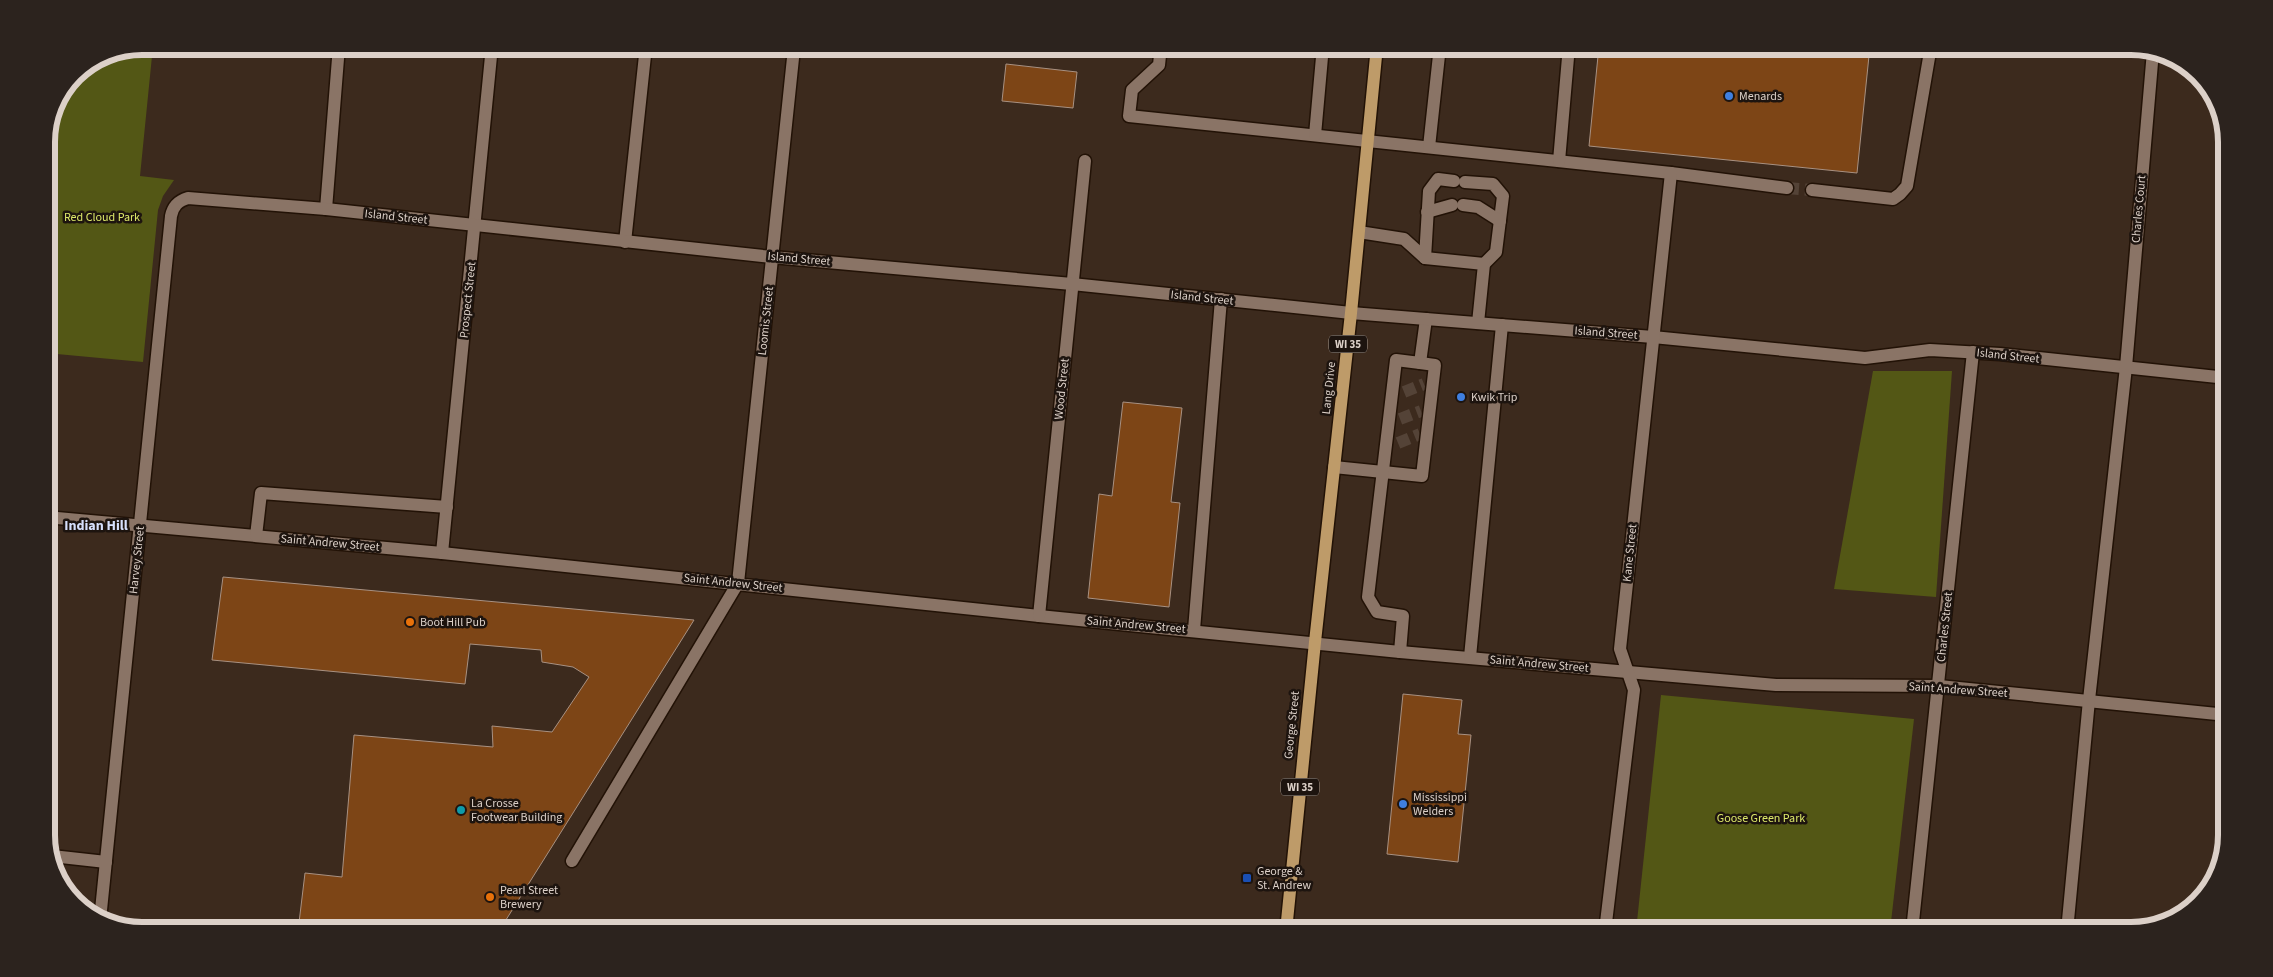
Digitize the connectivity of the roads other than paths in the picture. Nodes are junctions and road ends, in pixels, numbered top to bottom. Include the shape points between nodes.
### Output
1 (339, 55) edge
2 (491, 55) edge
3 (645, 55) edge
4 (1160, 55) edge
5 (1322, 55) edge
6 (1376, 55) edge
7 (1439, 55) edge
8 (1568, 55) edge
9 (1929, 55) edge
10 (793, 58) dead end
11 (2152, 58) edge
12 (1315, 135) junction
13 (1366, 140) junction
14 (1428, 147) junction
15 (1085, 161) dead end
16 (1559, 161) junction
17 (1670, 172) junction
18 (1787, 188) tunnel mouth
19 (1812, 190) tunnel mouth
20 (179, 202) joint
21 (326, 209) junction
22 (1427, 212) junction
23 (1500, 221) junction
24 (476, 226) junction
25 (1359, 232) junction
26 (626, 242) junction
27 (772, 257) junction
28 (1425, 258) junction
29 (1484, 264) junction
30 (1072, 284) junction
31 (1221, 300) junction
32 (1351, 313) junction
33 (1426, 319) junction
34 (1478, 323) junction
35 (1502, 325) junction
36 (1654, 337) junction
37 (1973, 352) junction
38 (1420, 362) junction
39 (2126, 367) junction
40 (2218, 377) edge
41 (1404, 392) tunnel mouth
42 (1391, 397) junction
43 (1398, 443) tunnel mouth
44 (1386, 448) junction
45 (1334, 467) junction
46 (1383, 472) junction
47 (447, 507) junction
48 (55, 518) edge
49 (140, 526) junction
50 (256, 536) junction
51 (442, 553) junction
52 (738, 583) junction
53 (1039, 616) junction
54 (1194, 630) junction
55 (1315, 642) junction
56 (1400, 652) junction
57 (1470, 657) junction
58 (1628, 672) junction
59 (1939, 686) junction
60 (2089, 700) junction
61 (2218, 714) edge
62 (58, 857) edge
63 (572, 861) dead end
64 (106, 862) junction
65 (101, 911) edge
66 (1287, 922) edge
67 (1606, 922) edge
68 (1913, 922) edge
69 (2068, 922) edge

1 - 21 street
2 - 24 street, Prospect Street
3 - 26 street
4 - 12 street via 1158,65 1132,90 1129,116
5 - 12 street
6 - 13 main road, Lang Drive / WI 35
7 - 14 street
8 - 16 street
9 - 19 street via 1907,186 1892,198
10 - 27 street, Loomis Street
11 - 39 street, Charles Court
12 - 13 street
13 - 14 street
13 - 25 main road, Lang Drive / WI 35
14 - 16 street
15 - 30 street, Wood Street
16 - 17 street
17 - 18 street
17 - 36 street, Kane Street
20 - 21 street, Island Street via 196,197
20 - 49 street, Harvey Street via 172,212 170,225
21 - 24 street, Island Street
22 - 23 street via 1458,205 1478,207
22 - 23 street via 1429,191 1438,179 1493,184 1503,196
22 - 28 street
23 - 29 street via 1496,252
24 - 26 street, Island Street
24 - 47 street, Prospect Street
25 - 28 street via 1404,239
25 - 32 main road, Lang Drive / WI 35
26 - 27 street, Island Street
27 - 30 street, Island Street
27 - 52 street, Loomis Street
28 - 29 street
29 - 34 street
30 - 31 street, Island Street
30 - 53 street, Wood Street
31 - 32 street, Island Street
31 - 54 street
32 - 33 street, Island Street
32 - 45 main road, Lang Drive / WI 35
33 - 34 street, Island Street
33 - 38 street
34 - 35 street, Island Street
35 - 36 street, Island Street
35 - 57 street
36 - 37 street, Island Street via 1865,358 1930,350
36 - 58 street, Kane Street via 1620,649
37 - 39 street, Island Street
37 - 59 street, Charles Street
38 - 42 street via 1396,360
38 - 46 street via 1435,365 1428,383 1422,476
39 - 40 street, Island Street
39 - 60 street, Charles Court
41 - 42 street
42 - 44 street via 1394,421
43 - 44 street
44 - 46 street
45 - 46 street
45 - 55 main road, Lang Drive / WI 35
46 - 56 street via 1368,597 1378,612 1403,616
47 - 50 street via 261,493
47 - 51 street, Prospect Street
48 - 49 street, Saint Andrew Street
49 - 50 street, Saint Andrew Street
49 - 64 street, Harvey Street
50 - 51 street, Saint Andrew Street
51 - 52 street, Saint Andrew Street
52 - 53 street, Saint Andrew Street
52 - 63 street
53 - 54 street, Saint Andrew Street
54 - 55 street, Saint Andrew Street
55 - 56 street, Saint Andrew Street
55 - 66 main road, George Street / WI 35
56 - 57 street, Saint Andrew Street
57 - 58 street, Saint Andrew Street
58 - 59 street, Saint Andrew Street via 1776,685
58 - 67 street, Kane Street via 1634,690
59 - 60 street, Saint Andrew Street
59 - 68 street, Charles Street
60 - 61 street, Saint Andrew Street
60 - 69 street, Charles Court
62 - 64 street
64 - 65 street, Harvey Street

